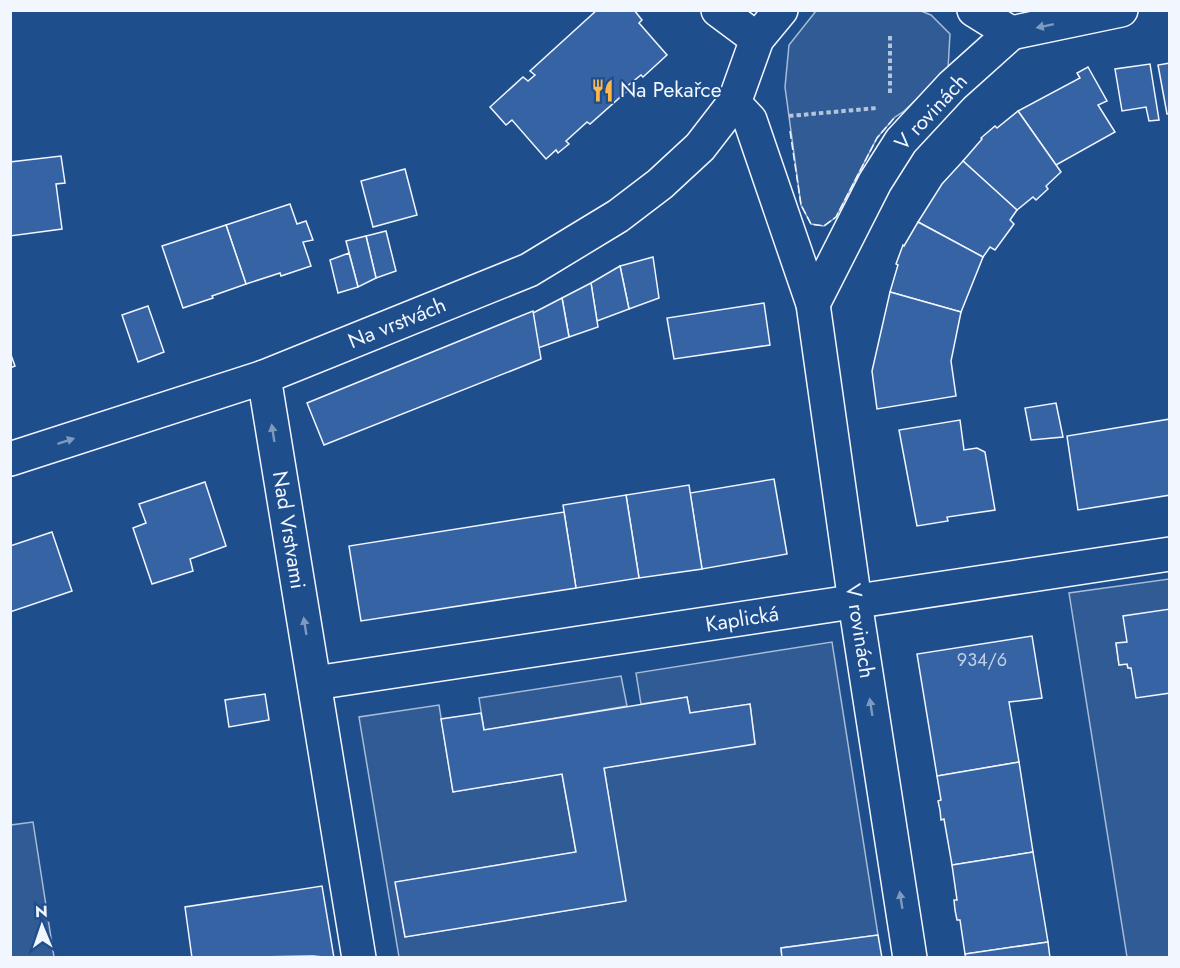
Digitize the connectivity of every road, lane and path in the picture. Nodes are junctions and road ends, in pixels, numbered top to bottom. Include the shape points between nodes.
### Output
1 (718, 10) edge
2 (781, 10) edge
3 (974, 10) edge
4 (1121, 10) edge
5 (1011, 33) junction
6 (890, 36) dead end
7 (757, 39) junction
8 (735, 103) junction
9 (890, 107) junction
10 (920, 121) junction
11 (753, 130) junction
12 (813, 304) junction
13 (264, 376) junction
14 (10, 459) edge
15 (1170, 554) edge
16 (855, 602) junction
17 (315, 683) junction
18 (359, 957) edge
19 (910, 957) edge

1 - 7 street
2 - 7 street
3 - 5 street
4 -> 5 street
5 - 10 street, V rovinách
6 - 9 path
7 - 8 street
8 - 11 street, V rovinách via 750,120
8 - 13 street, Na vrstvách via 700,147 660,184 618,216 529,270
9 - 10 path
9 - 11 path via 788,116
10 - 12 street, V rovinách via 901,141 875,182
11 - 12 street, V rovinách
12 - 16 street, V rovinách
14 -> 13 street, Na vrstvách
17 -> 13 street, Nad Vrstvami
15 - 16 street, Kaplická
16 - 17 street, Kaplická
19 -> 16 street, V rovinách
17 - 18 street, Nad Vrstvami

